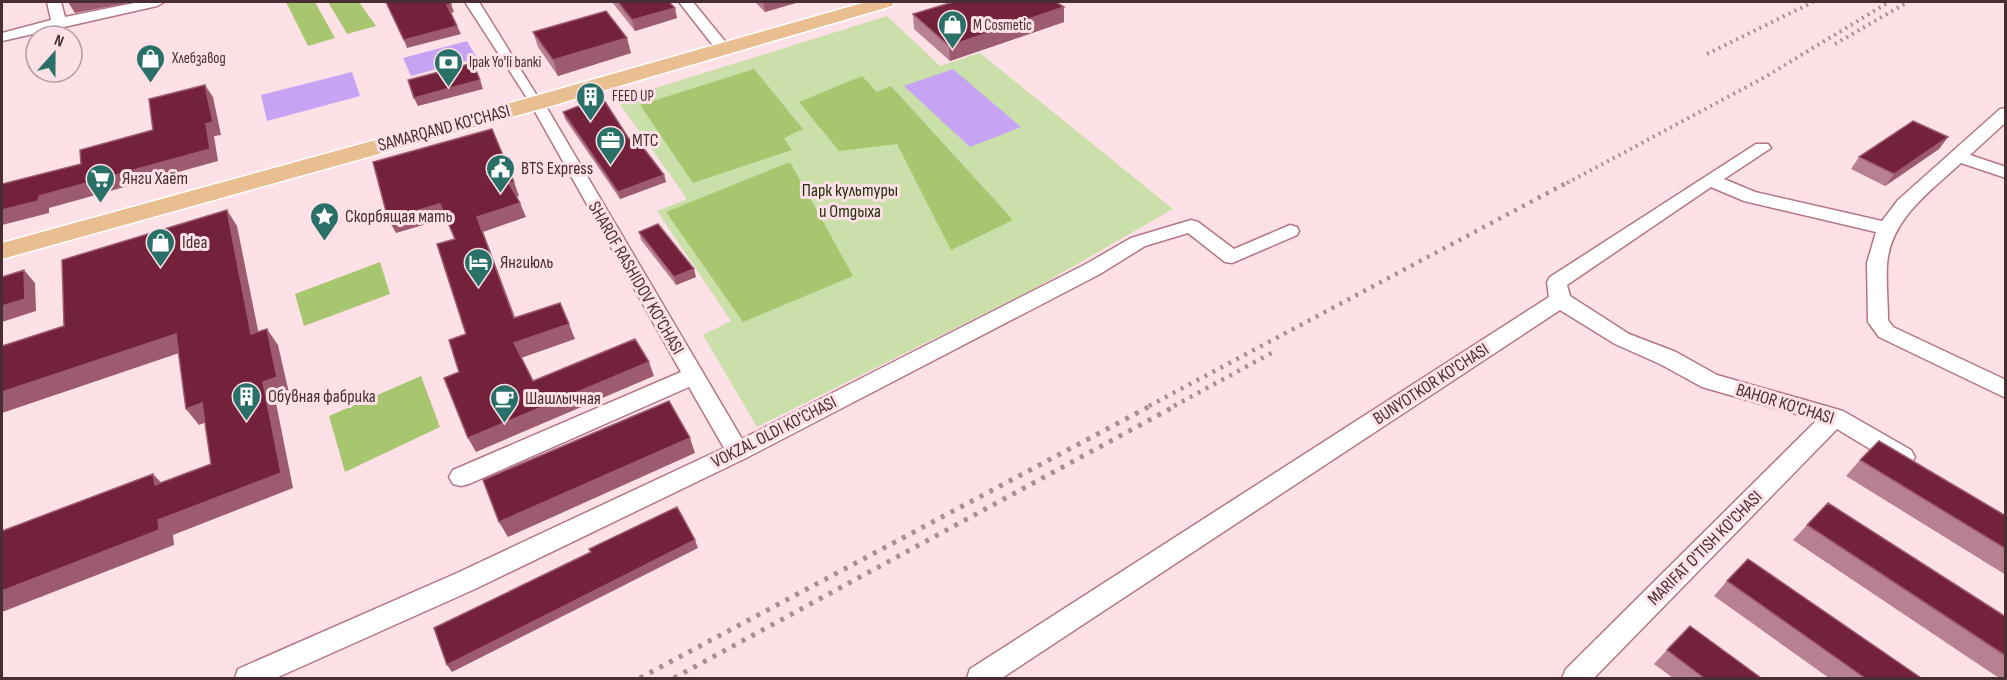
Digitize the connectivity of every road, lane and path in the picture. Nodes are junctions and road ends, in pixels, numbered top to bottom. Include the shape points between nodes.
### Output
1 (54, 2) edge
2 (157, 2) edge
3 (472, 2) edge
4 (686, 2) edge
5 (864, 2) edge
6 (884, 2) edge
7 (59, 23) junction
8 (2, 37) edge
9 (720, 45) junction
10 (534, 100) junction
11 (2006, 113) edge
12 (1762, 148) dead end
13 (1957, 156) junction
14 (2006, 173) edge
15 (1710, 180) junction
16 (1887, 228) junction
17 (1290, 231) dead end
18 (2, 239) edge
19 (2, 251) edge
20 (1560, 300) junction
21 (693, 376) junction
22 (2006, 390) edge
23 (1835, 417) junction
24 (738, 452) junction
25 (1925, 470) edge
26 (461, 477) dead end
27 (248, 678) edge
28 (980, 678) edge
29 (1576, 678) edge

1 - 7 street
2 - 7 street
3 - 10 street, SHAROF RASHIDOV KO’CHASI
4 - 9 street
5 - 9 main road, SAMARQAND KO'CHASI
6 - 10 main road, SAMARQAND KO'CHASI
7 - 8 street
9 - 10 main road, SAMARQAND KO'CHASI
10 - 18 main road, SAMARQAND KO'CHASI
10 - 19 main road, SAMARQAND KO'CHASI
10 - 21 street, SHAROF RASHIDOV KO’CHASI
11 - 13 street
12 - 15 street
13 - 14 street
13 - 16 street via 1905,204
15 - 16 street via 1750,197
15 - 20 street via 1557,282
16 - 22 street via 1876,263 1878,322 1894,336
17 - 24 street, VOKZAL OLDI KO'CHASI via 1232,257 1191,226 1138,242
20 - 23 street, BAHOR KO'CHASI via 1622,339 1710,381
20 - 28 street, BUNYOTKOR KO'CHASI
21 - 24 street, SHAROF RASHIDOV KO’CHASI
21 - 26 street
23 - 25 street, BAHOR KO'CHASI
23 - 29 street, MARIFAT O'TISH KO'CHASI
24 - 27 street, VOKZAL OLDI KO'CHASI via 466,581

